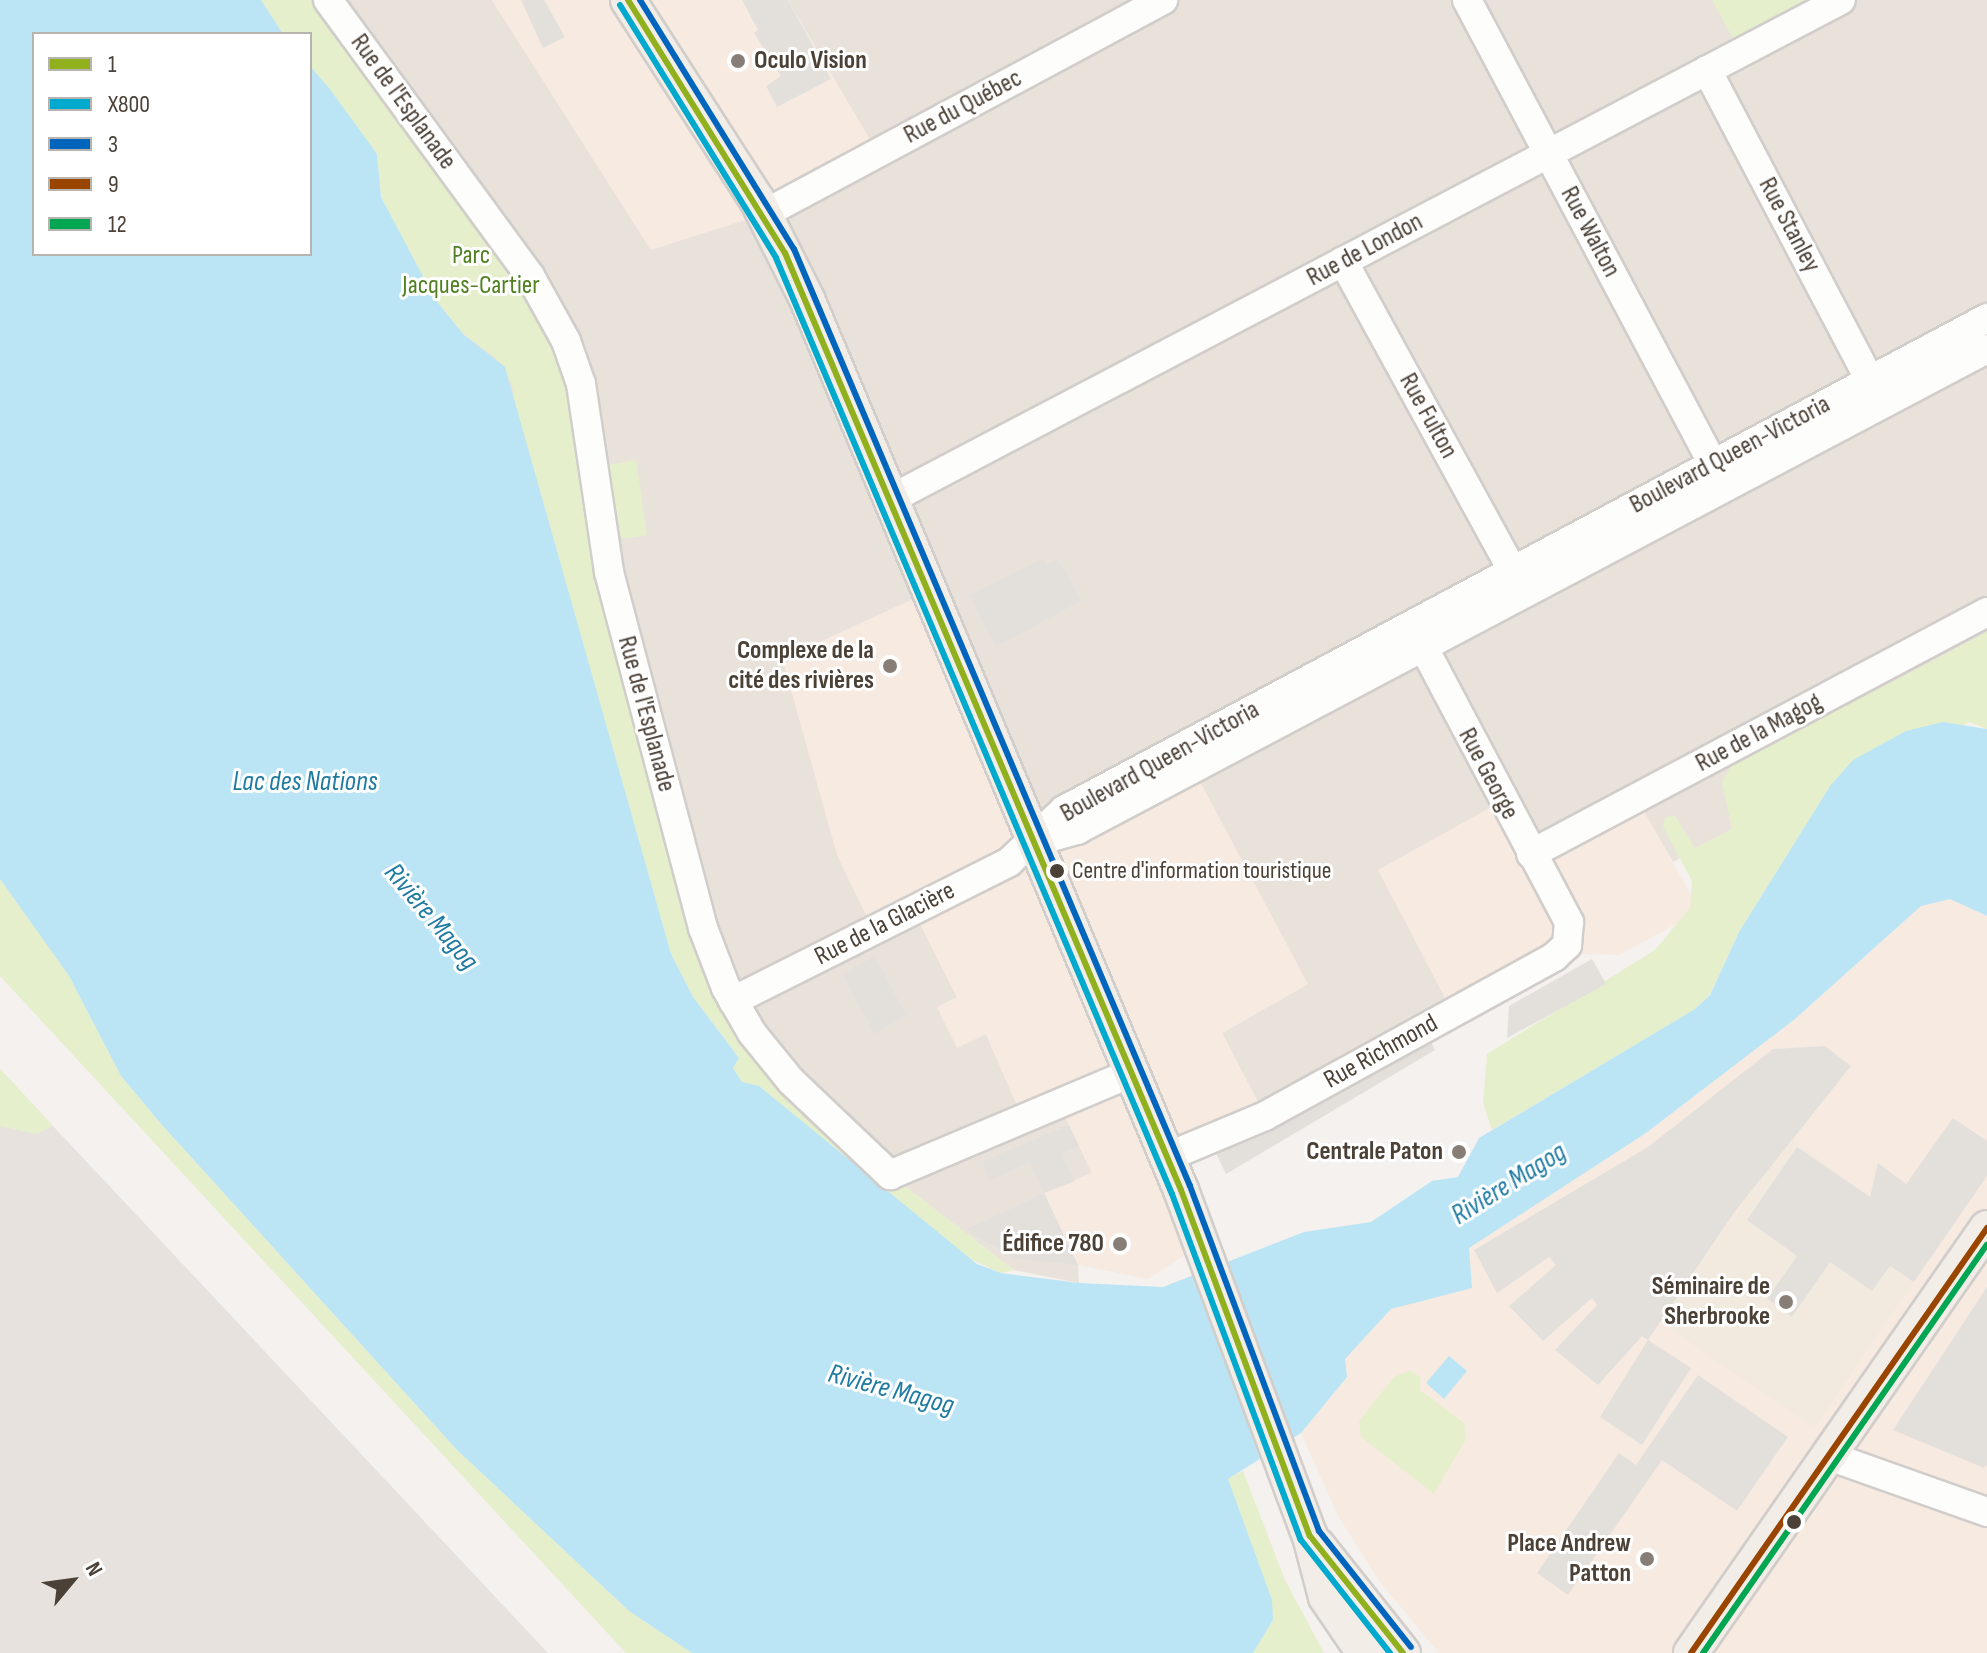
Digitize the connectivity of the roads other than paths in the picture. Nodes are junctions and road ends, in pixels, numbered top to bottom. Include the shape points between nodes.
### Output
1 (328, 0) edge
2 (628, 0) edge
3 (1163, 0) edge
4 (1467, 0) edge
5 (1841, 0) edge
6 (1707, 70) junction
7 (1549, 153) junction
8 (764, 214) junction
9 (1343, 261) junction
10 (1987, 318) edge
11 (1985, 355) edge
12 (1870, 381) junction
13 (1713, 464) junction
14 (889, 500) junction
15 (1513, 571) junction
16 (1987, 612) edge
17 (1412, 625) junction
18 (1425, 650) junction
19 (1033, 842) junction
20 (1531, 854) junction
21 (1569, 922) joint
22 (733, 1001) junction
23 (1132, 1073) junction
24 (1167, 1157) junction
25 (1987, 1228) edge
26 (1829, 1456) junction
27 (1987, 1512) edge
28 (1310, 1536) junction
29 (1364, 1653) edge
30 (1403, 1653) edge
31 (1691, 1653) edge

1 - 22 street, Rue de l'Esplanade via 530,276 566,341 581,384 619,613 703,928
2 - 8 main road
3 - 8 street, Rue du Québec
4 - 7 street, Rue Walton
5 - 6 street, Rue de London
6 - 7 street, Rue de London
6 - 12 street, Rue Stanley
7 - 9 street, Rue de London
7 - 13 street, Rue Walton
8 - 14 main road via 822,334
9 - 14 street, Rue de London
9 - 15 street, Rue Fulton
10 - 12 street, Boulevard Queen-Victoria
11 - 18 street, Boulevard Queen-Victoria
12 - 13 street, Boulevard Queen-Victoria
13 - 15 street, Boulevard Queen-Victoria
14 - 19 main road
15 - 17 street, Boulevard Queen-Victoria
16 - 20 street, Rue de la Magog
17 - 18 street, Rue George
17 - 19 street, Boulevard Queen-Victoria via 1064,810
18 - 19 street, Boulevard Queen-Victoria via 1077,830
18 - 20 street, Rue George
19 - 22 street, Rue de la Glacière via 1009,862
19 - 23 main road
20 - 21 street, Rue George
21 - 24 street, Rue Richmond via 1567,945 1554,957 1265,1116
22 - 23 street, Rue de l'Esplanade via 791,1081 890,1175
23 - 24 main road
24 - 28 main road
25 - 26 main road
26 - 27 street
26 - 31 main road
28 - 29 main road via 1326,1597
28 - 30 main road

